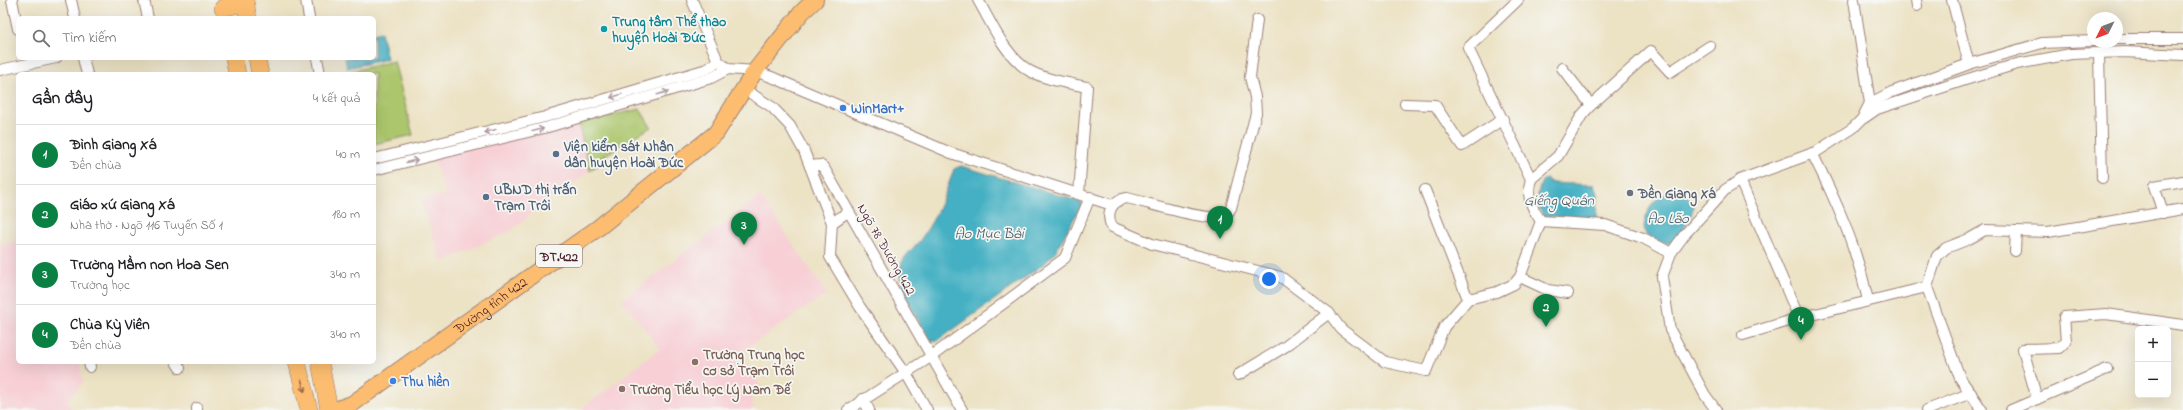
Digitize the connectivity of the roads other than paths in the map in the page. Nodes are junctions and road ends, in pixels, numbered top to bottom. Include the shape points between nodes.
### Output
1 (12, 0) edge
2 (71, 0) edge
3 (144, 0) edge
4 (306, 0) edge
5 (692, 0) edge
6 (815, 0) edge
7 (978, 0) edge
8 (1518, 0) edge
9 (1854, 0) edge
10 (1952, 0) edge
11 (246, 7) edge
12 (223, 9) edge
13 (75, 16) edge
14 (148, 16) edge
15 (309, 16) edge
16 (16, 19) edge
17 (1257, 20) dead end
18 (2123, 39) edge
19 (2183, 39) edge
20 (2087, 41) edge
21 (1710, 46) dead end
22 (2099, 54) junction
23 (2183, 55) edge
24 (48, 60) edge
25 (84, 60) edge
26 (234, 60) edge
27 (257, 60) edge
28 (317, 60) edge
29 (718, 62) junction
30 (1969, 64) junction
31 (26, 66) edge
32 (1562, 68) dead end
33 (728, 69) junction
34 (0, 70) edge
35 (86, 72) edge
36 (237, 72) edge
37 (260, 72) edge
38 (320, 72) edge
39 (755, 72) junction
40 (744, 88) junction
41 (1870, 103) junction
42 (1405, 104) dead end
43 (1592, 105) junction
44 (1503, 119) junction
45 (1862, 119) junction
46 (1812, 153) junction
47 (376, 159) edge
48 (810, 166) junction
49 (376, 170) edge
50 (2102, 178) dead end
51 (1531, 179) junction
52 (1740, 180) junction
53 (2183, 181) edge
54 (1425, 190) dead end
55 (1079, 194) junction
56 (1090, 197) junction
57 (1112, 205) junction
58 (2183, 209) edge
59 (849, 211) junction
60 (2163, 212) junction
61 (1541, 221) junction
62 (832, 223) junction
63 (2016, 231) junction
64 (2015, 250) dead end
65 (1670, 253) junction
66 (1520, 277) junction
67 (1927, 287) junction
68 (1568, 293) dead end
69 (1468, 299) junction
70 (1868, 300) junction
71 (1329, 313) junction
72 (1799, 318) junction
73 (2183, 325) edge
74 (1743, 335) dead end
75 (932, 356) junction
76 (298, 364) edge
77 (320, 364) edge
78 (2108, 369) dead end
79 (906, 373) junction
80 (1238, 376) dead end
81 (1971, 393) junction
82 (863, 399) junction
83 (2037, 399) junction
84 (309, 410) edge
85 (329, 410) edge
86 (335, 410) edge
87 (848, 410) edge
88 (869, 410) edge
89 (927, 410) edge
90 (962, 410) edge
91 (1716, 410) edge
92 (1927, 410) edge
93 (1982, 410) edge
94 (2011, 410) edge

1 - 16 street
2 - 13 street
3 - 14 street
4 - 15 street
5 - 29 street
6 - 39 main road, ĐT.422 via 802,12
7 - 55 street via 1008,51 1017,61 1035,73 1088,87
8 - 44 street via 1468,48
9 - 41 street
10 - 30 street
11 - 12 highway
17 - 57 street via 1250,77 1256,113 1231,208 1227,214 1221,217 1196,215 1127,198 1118,199
18 - 19 street
20 - 30 street via 2042,44
21 - 43 street via 1670,72 1651,52
22 - 23 street via 2126,52
22 - 45 street via 2071,54 2017,64 1890,104
22 - 50 street
24 - 31 street
25 - 35 street
26 - 36 highway
27 - 37 highway
28 - 38 street
29 - 33 street
29 -> 47 street via 707,69 545,117
30 - 41 street via 1892,92
31 - 34 street
32 - 43 street
33 - 39 street
49 -> 33 street via 548,127 712,78
39 - 40 main road, Đường tỉnh 422 / ĐT.422
39 - 55 street via 951,153
40 - 48 street via 772,107 790,126
40 - 86 main road, Đường tỉnh 422 / ĐT.422 via 716,133 598,228 356,401
41 - 45 street
42 - 44 street via 1435,105 1462,146
43 - 51 street via 1582,115 1558,156
44 - 51 street
45 - 46 street via 1853,128
46 - 52 street
46 - 70 street via 1850,232
48 - 59 street, Ngõ 78 Đường 422 via 820,165 824,168
48 - 62 street
51 - 61 street via 1528,190 1531,205
52 - 65 street via 1725,190
52 - 72 street
53 - 60 street via 2154,186
54 - 69 street
55 - 56 street
56 - 57 street
56 - 75 street via 1065,258
57 - 71 street via 1108,220 1112,227 1118,230 1152,244 1281,277
58 - 60 street
59 - 62 street
59 - 75 street, Ngõ 78 Đường 422
60 - 63 street via 2048,232
61 - 65 street via 1605,225 1644,238
61 - 66 street
62 - 79 street via 830,257 860,307
63 - 64 street
63 - 67 street via 1985,230 1946,248 1937,256
65 - 91 street via 1662,277 1670,330 1705,396
66 - 68 street via 1548,290
66 - 69 street via 1514,284 1503,289
67 - 70 street
67 - 81 street via 1960,378
69 - 71 street via 1444,327 1426,371 1385,362 1341,329
70 - 72 street
71 - 80 street via 1286,346
72 - 74 street
73 - 83 street via 2106,314 2064,317 2066,341 2059,348 2023,348
75 - 79 street
75 - 90 street, Ngõ 78 Đường 422
76 -> 84 highway
77 - 85 highway
78 - 83 street
79 - 82 street
79 - 89 street
81 - 92 street
81 - 93 street
82 - 87 street
82 - 88 street
83 - 94 street

